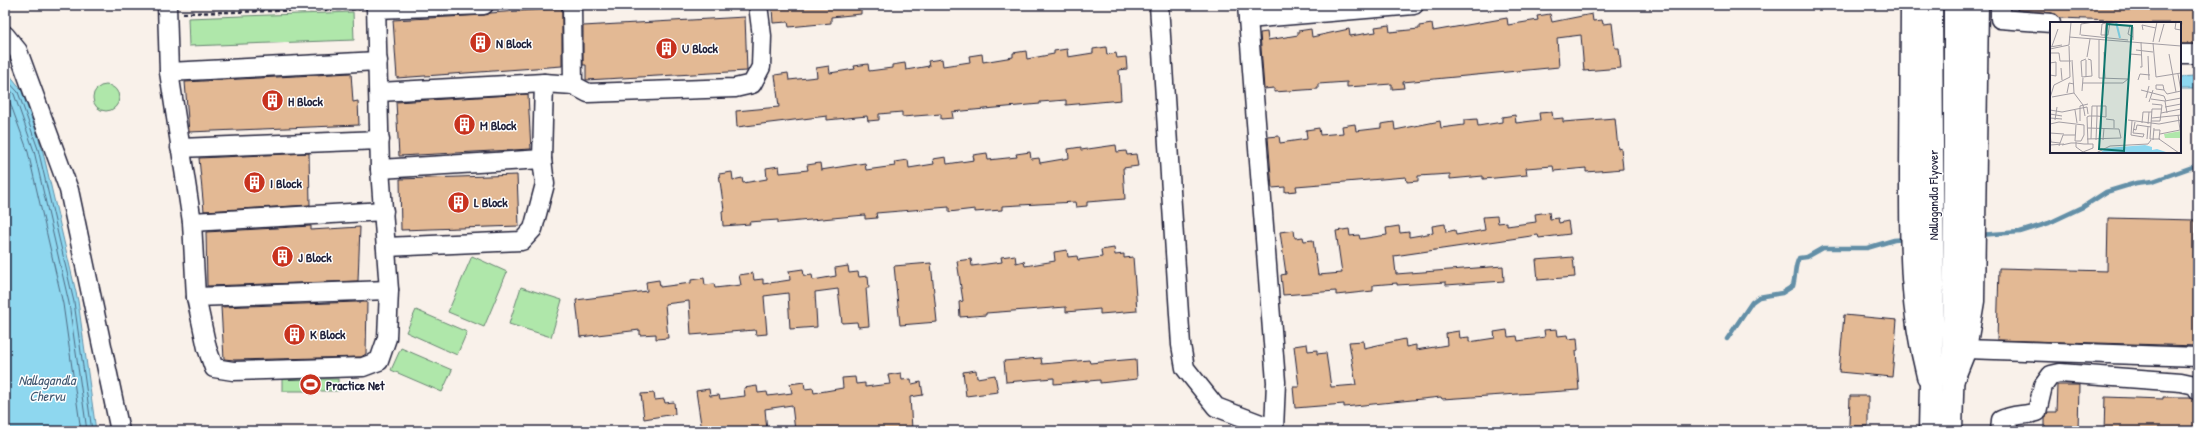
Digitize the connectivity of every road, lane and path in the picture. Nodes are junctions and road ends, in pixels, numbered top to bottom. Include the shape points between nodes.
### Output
1 (484, 5) edge
2 (572, 5) edge
3 (758, 5) edge
4 (1159, 5) edge
5 (1414, 5) edge
6 (1912, 5) edge
7 (1931, 5) edge
8 (1955, 5) edge
9 (376, 7) edge
10 (167, 9) edge
11 (1248, 12) edge
12 (1977, 12) edge
13 (2000, 12) edge
14 (2050, 23) edge
15 (5, 35) edge
16 (2181, 54) edge
17 (2198, 54) edge
18 (378, 62) junction
19 (169, 72) junction
20 (544, 83) junction
21 (573, 85) junction
22 (379, 92) junction
23 (380, 140) junction
24 (180, 148) junction
25 (542, 159) junction
26 (380, 169) junction
27 (384, 211) junction
28 (192, 222) junction
29 (386, 247) junction
30 (389, 290) junction
31 (196, 297) junction
32 (1965, 349) junction
33 (2198, 357) edge
34 (1941, 384) junction
35 (2198, 390) edge
36 (120, 431) edge
37 (1930, 431) edge
38 (1951, 431) edge
39 (2000, 431) edge

1 - 9 street
2 - 21 street
3 - 21 street via 762,36 761,67 752,84 735,88 588,93
4 - 11 street via 1181,346 1185,368 1216,407 1274,429 1276,382
5 - 11 street
6 - 34 main road via 1911,258 1914,301 1919,336
7 - 34 main road, Nallagandla Flyover via 1933,286
8 - 34 main road, Nallagandla Flyover via 1955,286
9 - 10 path
9 - 18 street
10 - 19 street
12 - 13 street
12 - 32 main road via 1975,258 1973,301
13 - 14 street
15 - 36 street via 18,51 69,190
16 - 17 street
18 - 19 street
18 - 22 street
19 - 24 street
20 - 21 street
20 - 22 street
20 - 25 street
22 - 23 street
23 - 24 street
23 - 26 street
24 - 28 street
25 - 26 street
25 - 29 street via 545,184 533,230 522,241
26 - 27 street
27 - 28 street
27 - 29 street
28 - 31 street
29 - 30 street
30 - 31 street
30 - 31 street via 387,338 379,361 364,367 233,372 214,368
32 - 33 street
32 - 34 main road
34 - 37 main road
34 - 38 main road
35 - 39 street via 2195,385 2181,382 2060,372 2051,375 2043,386 2037,412 2024,416 2011,415 2001,420

